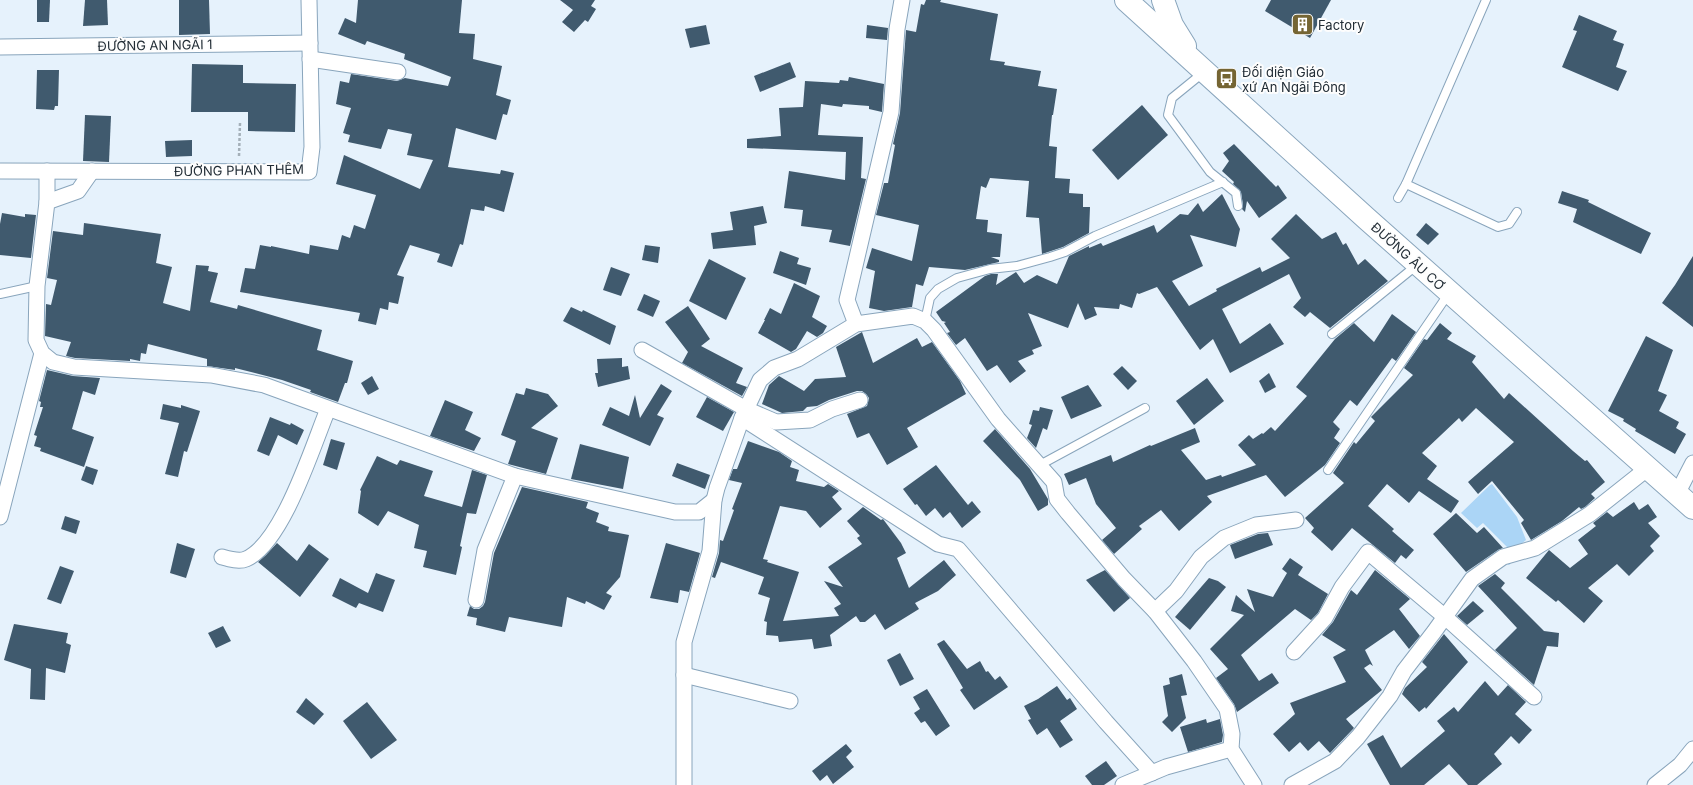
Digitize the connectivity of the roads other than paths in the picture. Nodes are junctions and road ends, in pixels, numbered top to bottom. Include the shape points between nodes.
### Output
1 (309, 0) edge
2 (902, 0) edge
3 (1126, 0) edge
4 (1163, 0) edge
5 (1486, 0) edge
6 (310, 43) junction
7 (0, 48) edge
8 (310, 59) junction
9 (1201, 69) junction
10 (398, 72) dead end
11 (0, 171) edge
12 (47, 171) junction
13 (92, 172) junction
14 (1223, 182) junction
15 (1406, 184) junction
16 (1398, 198) dead end
17 (47, 202) junction
18 (1238, 206) dead end
19 (1517, 212) dead end
20 (1418, 264) junction
21 (37, 286) junction
22 (1450, 293) junction
23 (0, 294) edge
24 (925, 321) junction
25 (856, 324) junction
26 (1332, 334) dead end
27 (642, 350) dead end
28 (42, 353) junction
29 (860, 400) dead end
30 (1145, 408) dead end
31 (328, 409) junction
32 (744, 413) junction
33 (1693, 463) edge
34 (1038, 466) junction
35 (1648, 468) junction
36 (1328, 470) dead end
37 (515, 476) junction
38 (714, 500) junction
39 (1685, 501) edge
40 (0, 517) edge
41 (1296, 520) dead end
42 (222, 557) dead end
43 (476, 600) dead end
44 (1155, 611) junction
45 (1444, 616) junction
46 (1294, 652) dead end
47 (684, 675) junction
48 (1534, 697) dead end
49 (790, 702) dead end
50 (1231, 748) junction
51 (1693, 749) edge
52 (1152, 773) junction
53 (684, 785) edge
54 (1123, 785) edge
55 (1254, 785) edge
56 (1292, 785) edge
57 (1655, 785) edge

1 - 6 street, ĐƯỜNG PHAN THÊM
2 - 25 street via 897,29 891,112 847,300
3 - 9 main road, ĐƯỜNG ÂU CƠ
4 - 9 main road via 1172,25
5 - 15 lane
6 - 7 street, ĐƯỜNG AN NGÃI 1
6 - 8 street, ĐƯỜNG PHAN THÊM
8 - 10 street
8 - 13 street, ĐƯỜNG PHAN THÊM via 312,148 309,172
9 - 14 lane via 1172,98 1168,115 1210,172
9 - 20 main road, ĐƯỜNG ÂU CƠ
11 - 12 street, ĐƯỜNG PHAN THÊM
12 - 13 street, ĐƯỜNG PHAN THÊM
12 - 17 street
13 - 17 street via 78,191
14 - 18 lane via 1236,193
14 - 24 lane via 1095,236 1066,252 1017,266 990,269 957,278 930,298
15 - 16 lane
15 - 19 lane via 1498,226 1509,224
17 - 21 street
20 - 22 main road, ĐƯỜNG ÂU CƠ
20 - 26 lane
21 - 23 lane
21 - 28 street via 36,340
22 - 35 main road, ĐƯỜNG ÂU CƠ
22 - 36 lane
24 - 25 street via 913,316
24 - 34 street via 955,357 998,419
25 - 32 street via 798,359 774,368 760,380
27 - 32 street
28 - 31 street via 53,362 74,367 211,375 264,385
28 - 40 street
29 - 32 street via 832,409 810,420 776,422
30 - 34 lane
31 - 37 street
31 - 42 street via 290,503 268,538 255,554 244,560
32 - 38 street
32 - 52 street via 938,544 958,550
33 - 39 street
34 - 44 street via 1054,482 1057,499 1068,513
35 - 39 main road, ĐƯỜNG ÂU CƠ
35 - 45 street via 1572,526 1536,548 1503,557 1472,579
37 - 38 street via 675,512 699,512
37 - 43 street via 485,550
38 - 47 street via 710,551 684,642
41 - 44 street via 1256,525 1224,538 1200,557 1176,592
44 - 50 street via 1227,709 1232,734
45 - 46 street via 1368,552 1342,586 1325,618
45 - 48 street
45 - 56 street via 1404,671 1390,696 1335,762
47 - 49 street
47 - 53 street
50 - 52 street
50 - 55 street
51 - 57 street
52 - 54 street

